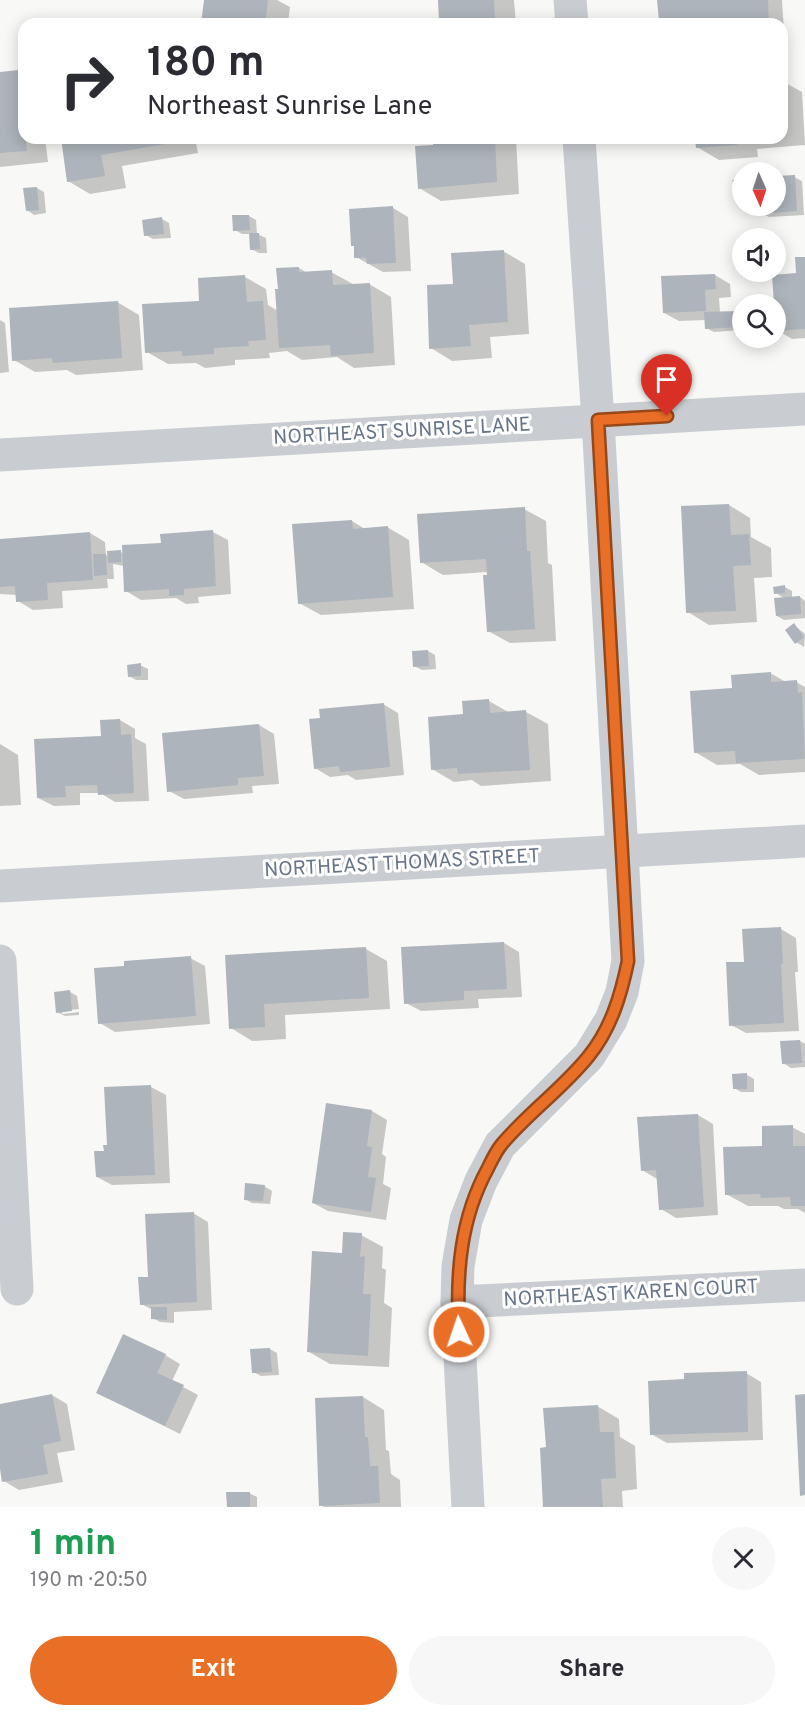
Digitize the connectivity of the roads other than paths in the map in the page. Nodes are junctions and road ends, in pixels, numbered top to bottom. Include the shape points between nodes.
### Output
1 (570, 0) edge
2 (572, 18) edge
3 (579, 144) edge
4 (805, 409) edge
5 (598, 420) junction
6 (0, 455) edge
7 (805, 841) edge
8 (622, 852) junction
9 (0, 886) edge
10 (0, 961) edge
11 (805, 1285) edge
12 (17, 1289) dead end
13 (457, 1302) junction
14 (468, 1507) edge

1 - 2 street
3 - 5 street
4 - 5 street, NORTHEAST SUNRISE LANE
5 - 6 street, NORTHEAST SUNRISE LANE
5 - 8 street
7 - 8 street, NORTHEAST THOMAS STREET
8 - 9 street, NORTHEAST THOMAS STREET
8 - 13 street via 628,961 622,992 589,1056 500,1146 481,1181 466,1220
10 - 12 street
11 - 13 street, NORTHEAST KAREN COURT
13 - 14 street

